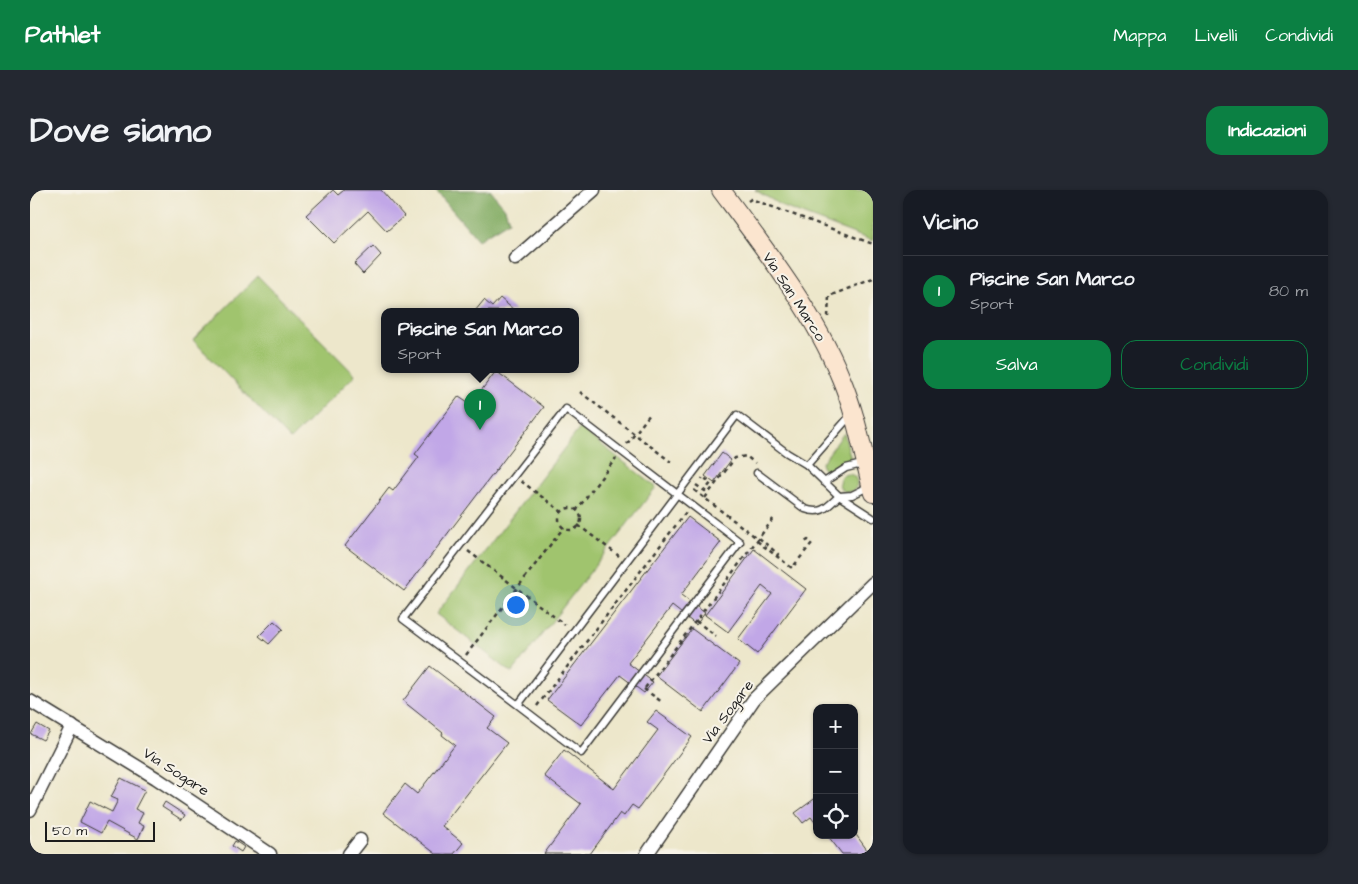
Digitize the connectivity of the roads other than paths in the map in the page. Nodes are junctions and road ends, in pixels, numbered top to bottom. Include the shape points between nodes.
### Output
1 (594, 190) edge
2 (721, 190) edge
3 (515, 258) dead end
4 (853, 411) junction
5 (807, 465) junction
6 (759, 470) road end
7 (869, 475) junction
8 (824, 482) junction
9 (873, 493) edge
10 (677, 494) junction
11 (839, 496) junction
12 (873, 518) edge
13 (873, 583) edge
14 (30, 701) edge
15 (518, 705) junction
16 (72, 726) junction
17 (30, 810) edge
18 (360, 840) dead end
19 (262, 852) edge
20 (349, 854) edge
21 (647, 854) edge

1 - 3 street
2 - 4 main road, Via San Marco via 812,320 840,374
4 - 5 lane
4 - 7 main road, Via San Marco
5 - 8 lane
5 - 10 lane via 737,415
6 - 11 lane via 805,509 813,512 827,508
7 - 8 lane via 858,465 846,468
7 - 9 main road, Via San Marco
7 - 11 lane via 864,489 852,495
8 - 11 lane
10 - 15 lane
10 - 15 lane via 740,542 582,753
10 - 15 lane via 566,409 403,620
11 - 12 lane
13 - 21 street, Via Sogare via 754,699
14 - 16 street, Via Sogare
16 - 17 street
16 - 19 street, Via Sogare via 156,778
18 - 20 street

